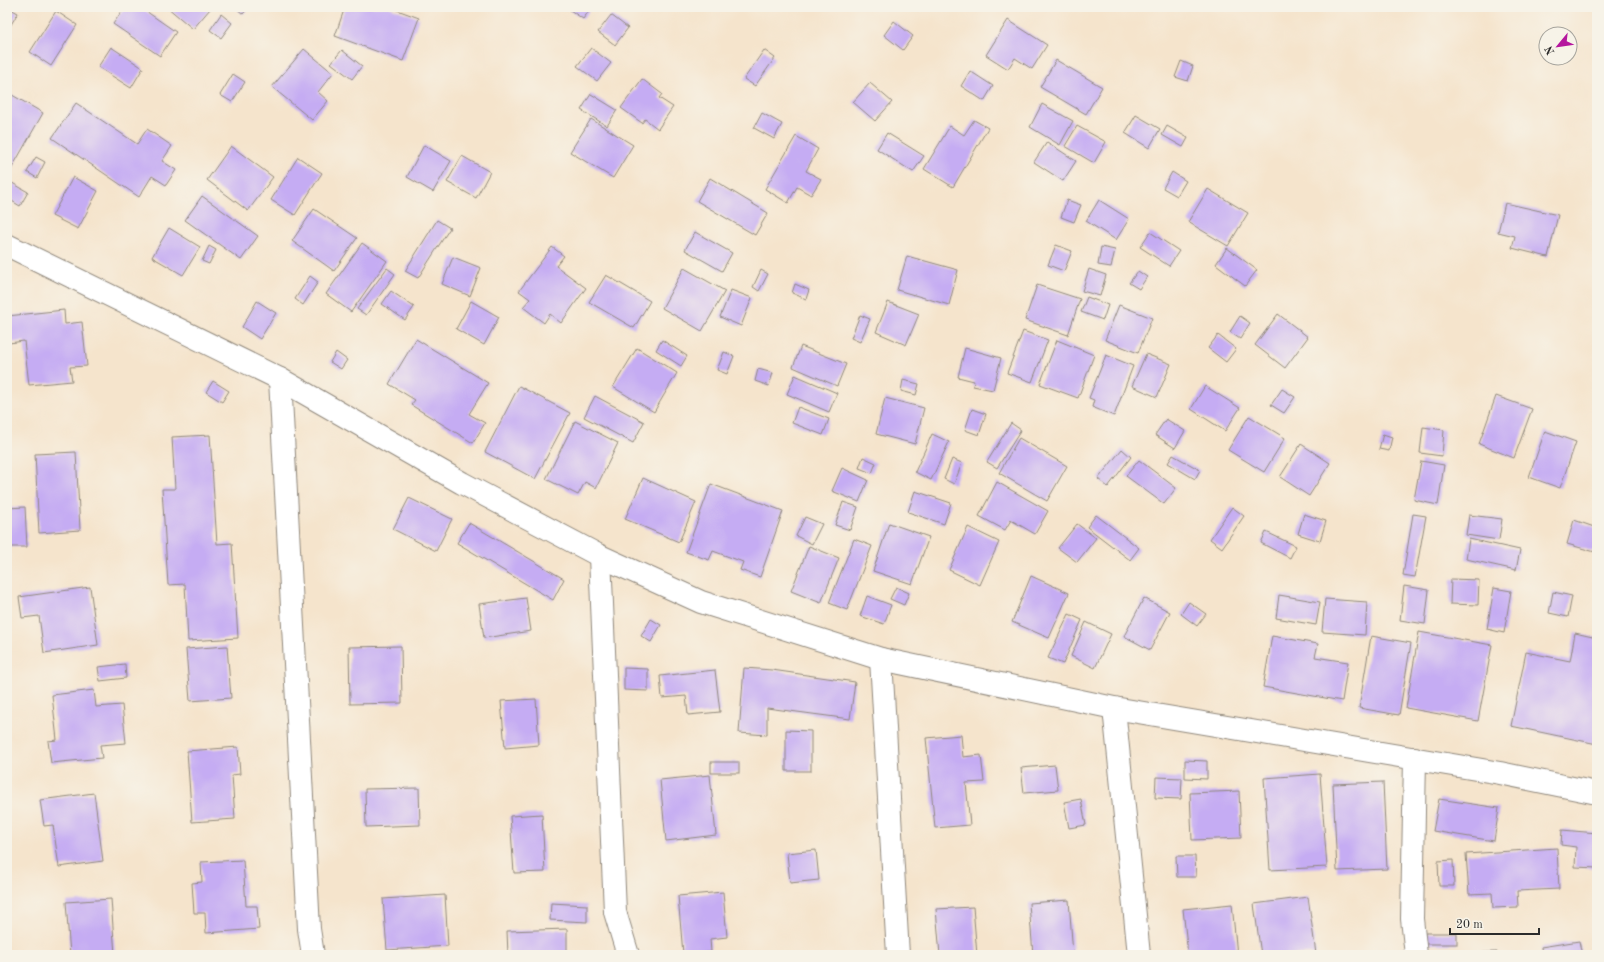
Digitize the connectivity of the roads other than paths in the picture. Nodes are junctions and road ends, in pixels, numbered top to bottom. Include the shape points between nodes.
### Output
1 (7, 245) edge
2 (280, 379) junction
3 (600, 556) junction
4 (881, 659) junction
5 (1114, 708) junction
6 (1415, 758) junction
7 (1597, 793) edge
8 (313, 955) edge
9 (628, 955) edge
10 (898, 955) edge
11 (1139, 955) edge
12 (1416, 955) edge

1 - 2 street
2 - 3 street via 462,483
2 - 8 street via 308,921
3 - 4 street via 701,602
3 - 9 street via 615,912
4 - 5 street
4 - 10 street
5 - 6 street
5 - 11 street
6 - 7 street
6 - 12 street via 1412,919

